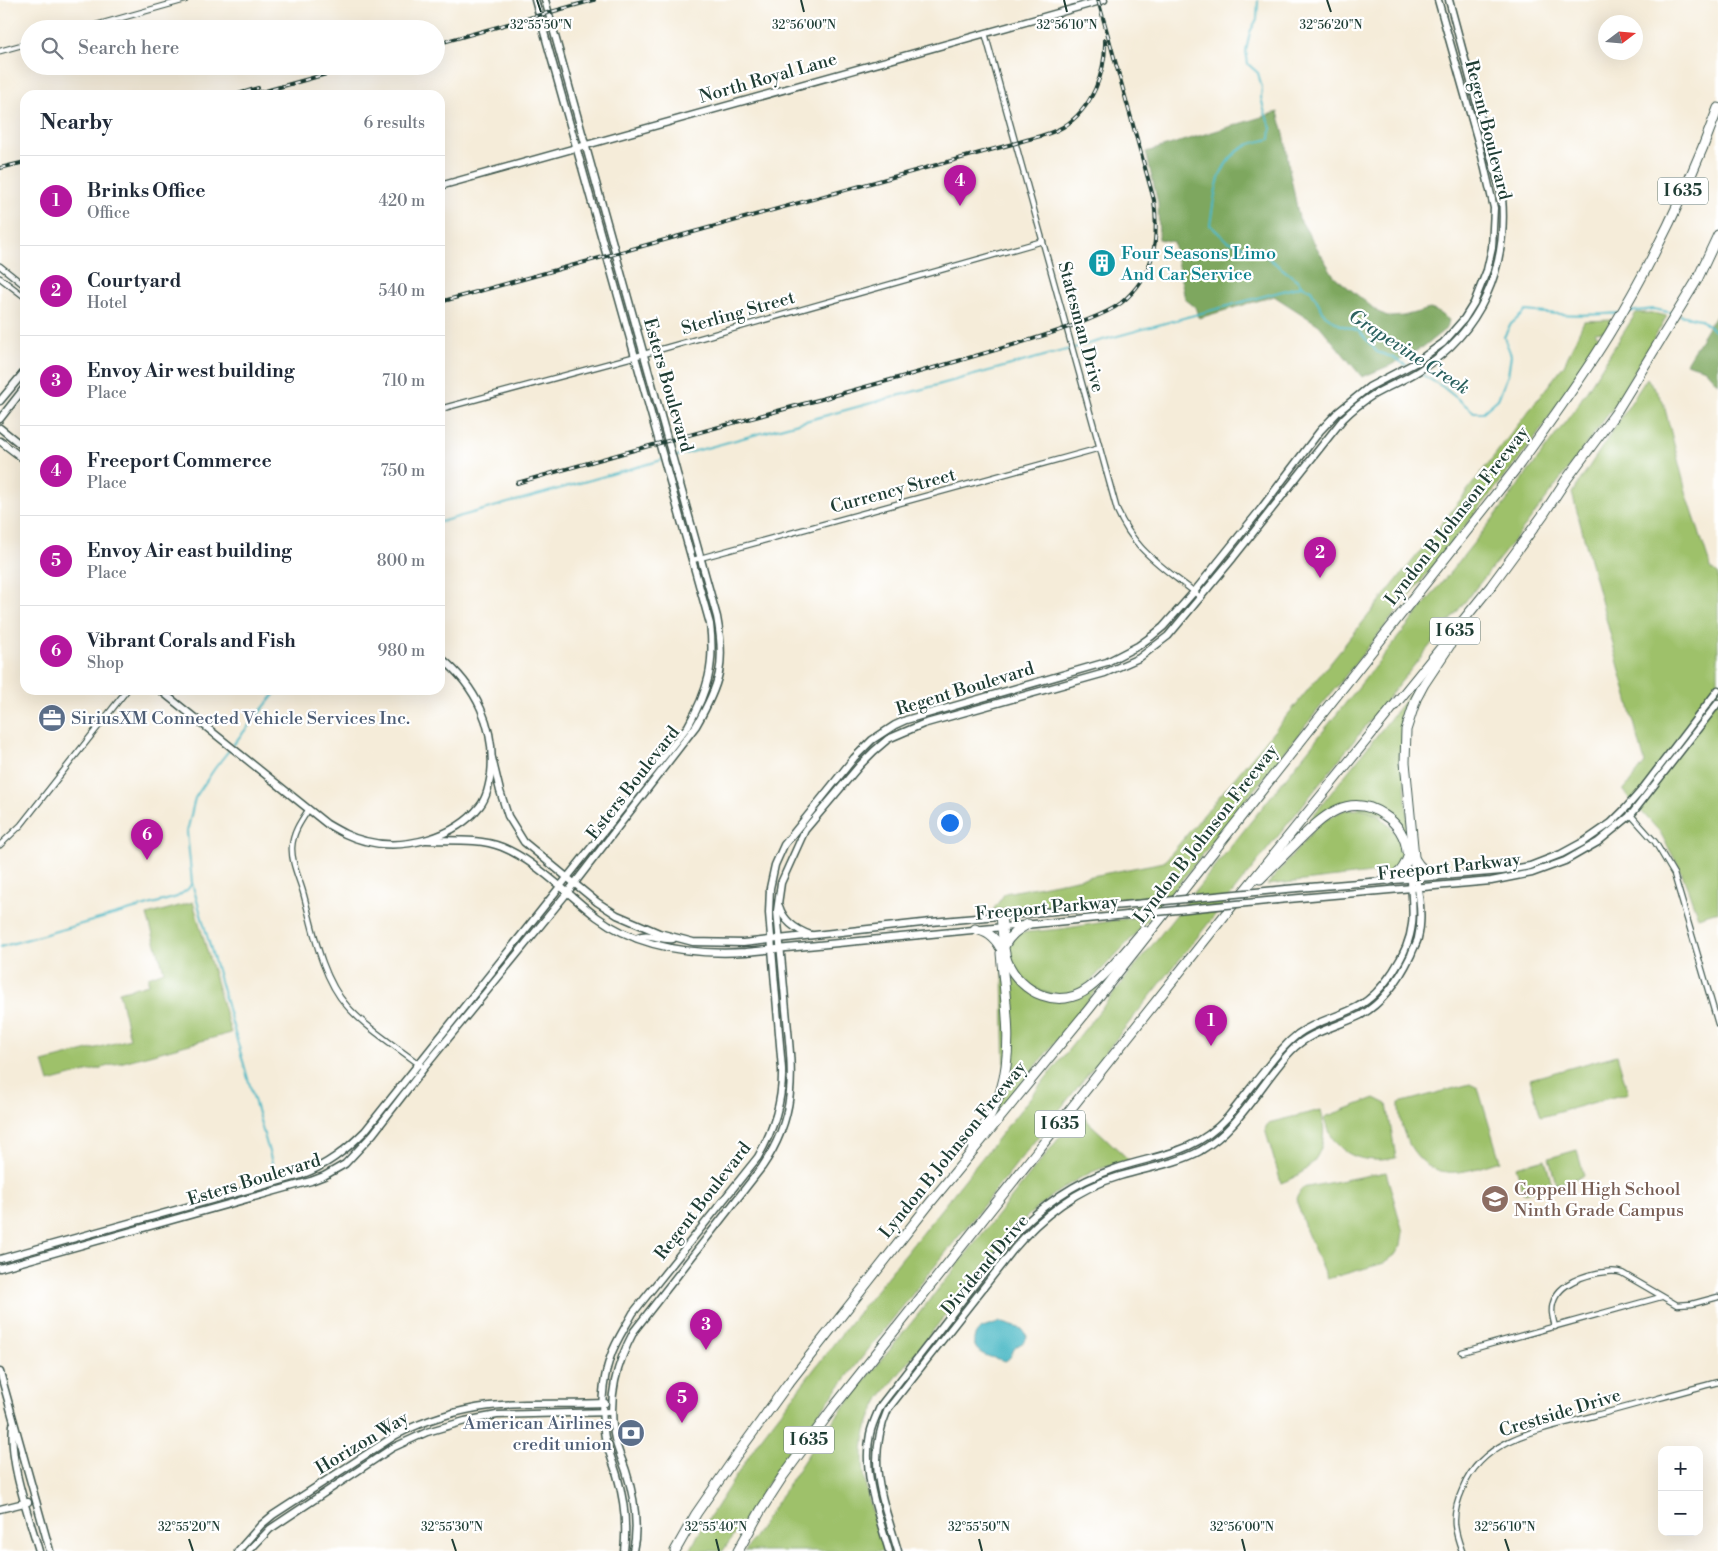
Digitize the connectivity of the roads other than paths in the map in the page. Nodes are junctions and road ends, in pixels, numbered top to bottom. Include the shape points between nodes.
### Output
1 (185, 0) edge
2 (536, 0) edge
3 (545, 0) edge
4 (1104, 0) edge
5 (1438, 0) edge
6 (1449, 0) edge
7 (114, 20) edge
8 (985, 33) junction
9 (20, 46) edge
10 (0, 51) edge
11 (560, 55) junction
12 (552, 57) junction
13 (1718, 108) edge
14 (585, 144) junction
15 (576, 147) junction
16 (445, 185) edge
17 (1718, 235) edge
18 (1043, 240) junction
19 (0, 266) edge
20 (0, 278) edge
21 (20, 282) edge
22 (20, 293) edge
23 (1461, 323) junction
24 (1467, 328) junction
25 (644, 354) junction
26 (636, 356) junction
27 (20, 377) edge
28 (9, 390) junction
29 (20, 393) edge
30 (0, 396) edge
31 (0, 401) edge
32 (445, 407) edge
33 (0, 419) edge
34 (0, 428) edge
35 (0, 441) edge
36 (20, 444) edge
37 (1100, 448) junction
38 (20, 456) edge
39 (1260, 510) junction
40 (1267, 515) junction
41 (701, 558) junction
42 (693, 560) junction
43 (1491, 586) junction
44 (1194, 592) junction
45 (1200, 598) junction
46 (445, 662) edge
47 (1718, 690) edge
48 (123, 695) edge
49 (166, 695) edge
50 (1718, 702) edge
51 (1702, 711) junction
52 (1708, 716) junction
53 (492, 758) junction
54 (309, 809) junction
55 (1625, 809) junction
56 (1631, 815) junction
57 (426, 840) junction
58 (0, 846) edge
59 (1217, 846) junction
60 (1410, 857) junction
61 (1537, 864) junction
62 (1539, 871) junction
63 (1436, 876) junction
64 (566, 878) junction
65 (1389, 880) junction
66 (574, 883) junction
67 (1414, 883) junction
68 (560, 886) junction
69 (568, 893) junction
70 (777, 900) junction
71 (1228, 911) junction
72 (999, 916) junction
73 (1028, 924) junction
74 (1000, 927) junction
75 (975, 929) junction
76 (815, 936) junction
77 (636, 938) junction
78 (677, 938) junction
79 (780, 939) junction
80 (771, 940) junction
81 (1002, 947) junction
82 (781, 949) junction
83 (772, 950) junction
84 (1718, 1024) edge
85 (1299, 1033) junction
86 (1303, 1040) junction
87 (418, 1062) junction
88 (424, 1068) junction
89 (1252, 1087) junction
90 (1258, 1092) junction
91 (358, 1138) junction
92 (364, 1144) junction
93 (930, 1203) junction
94 (0, 1258) edge
95 (0, 1268) edge
96 (1661, 1297) junction
97 (1718, 1297) edge
98 (1555, 1327) junction
99 (931, 1341) junction
100 (937, 1346) junction
101 (1462, 1352) dead end
102 (0, 1372) edge
103 (1718, 1382) edge
104 (612, 1403) junction
105 (602, 1404) junction
106 (462, 1411) junction
107 (602, 1412) junction
108 (612, 1412) junction
109 (13, 1421) junction
110 (465, 1421) junction
111 (309, 1492) junction
112 (318, 1498) junction
113 (35, 1500) junction
114 (25, 1502) junction
115 (311, 1502) junction
116 (0, 1510) edge
117 (39, 1551) edge
118 (50, 1551) edge
119 (238, 1551) edge
120 (249, 1551) edge
121 (624, 1551) edge
122 (634, 1551) edge
123 (675, 1551) edge
124 (738, 1551) edge
125 (889, 1551) edge
126 (898, 1551) edge
127 (1462, 1551) edge

1 - 7 street
2 - 12 main road, Esters Boulevard
3 - 11 main road, Esters Boulevard
4 - 8 main road, North Royal Lane
5 - 23 main road, Regent Boulevard via 1494,208 1494,234 1487,270 1474,303
6 - 24 main road, Regent Boulevard via 1502,197 1504,216 1504,234 1494,278
8 - 14 main road, North Royal Lane
8 - 18 street, Statesman Drive
9 - 10 street
11 - 12 main road
11 - 14 main road, Esters Boulevard
12 - 15 main road, Esters Boulevard
13 - 59 highway, Lyndon B Johnson Freeway / I 635 via 1677,206 1643,272 1609,334 1561,406 1518,466
14 - 15 main road, North Royal Lane
14 - 25 main road, Esters Boulevard
15 - 16 main road, North Royal Lane
15 - 26 main road, Esters Boulevard
17 - 43 highway, I 635 via 1697,280 1615,414
18 - 25 street, Sterling Street
18 - 37 street, Statesman Drive
19 - 21 street
20 - 22 street
23 - 24 main road
23 - 39 main road, Regent Boulevard via 1442,343 1415,363 1369,387 1338,412
24 - 40 main road, Regent Boulevard via 1420,370 1363,401 1343,419
25 - 26 street, Sterling Street
25 - 41 main road, Esters Boulevard
26 - 32 street, Sterling Street
26 - 42 main road, Esters Boulevard
27 - 28 main road
28 - 30 main road
28 - 31 main road
29 - 33 main road
34 - 36 main road
35 - 38 main road
37 - 41 street, Currency Street
37 - 44 street, Statesman Drive via 1118,510 1128,532 1152,559
39 - 40 main road
39 - 44 main road, Regent Boulevard
40 - 45 main road, Regent Boulevard
41 - 42 street, Currency Street
41 - 66 main road, Esters Boulevard via 720,634 722,662 718,682 696,726
42 - 64 main road, Esters Boulevard via 712,642 712,658 698,708 688,726
43 - 60 highway via 1424,684 1408,722 1405,762
43 - 71 highway, I 635
44 - 45 street, Statesman Drive
44 - 80 main road, Regent Boulevard via 1152,636 1106,662 926,713 895,725 872,740 784,845 770,888
45 - 70 main road, Regent Boulevard via 1168,636 1139,658 1093,676 923,724 882,744 854,771 805,830 786,868
46 - 53 main road via 463,678 477,699 490,734
47 - 51 main road, Freeport Parkway
48 - 58 street via 21,825
49 - 54 main road
50 - 52 main road, Freeport Parkway
51 - 52 main road
51 - 55 main road, Freeport Parkway
52 - 56 main road, Freeport Parkway
53 - 57 main road via 489,788 480,806 452,829
53 - 64 main road, Freeport Parkway via 504,805 519,836
54 - 57 main road via 340,832 366,842 404,844
54 - 87 street via 296,830 292,848 327,972 347,1006
55 - 56 street
55 - 61 main road, Freeport Parkway via 1585,841
56 - 62 main road, Freeport Parkway via 1578,855
56 - 84 street via 1656,842 1674,874
57 - 68 main road, Freeport Parkway via 500,846 528,861
59 - 81 highway via 1100,978 1076,995 1046,998 1029,990 1012,972
59 - 93 highway, Lyndon B Johnson Freeway / I 635
60 - 63 highway via 1419,867
60 - 65 highway via 1400,873
60 - 67 highway
60 - 71 highway via 1403,836 1384,815 1357,806 1338,808 1322,818
61 - 62 main road
61 - 63 main road, Freeport Parkway via 1502,872
62 - 67 main road, Freeport Parkway via 1491,881
63 - 67 main road, Freeport Parkway
64 - 66 main road, Freeport Parkway
64 - 68 main road, Esters Boulevard
65 - 67 main road, Freeport Parkway
65 - 72 main road, Freeport Parkway, bridge
66 - 69 main road, Esters Boulevard
66 - 78 main road, Freeport Parkway via 617,916
67 - 73 main road, Freeport Parkway, bridge via 1278,900
67 - 85 main road, Dividend Drive via 1409,938 1388,977 1369,999 1358,1006
67 - 86 main road, Dividend Drive via 1420,904 1418,939 1395,982 1363,1014
68 - 69 main road, Freeport Parkway
68 - 87 main road, Esters Boulevard
69 - 77 main road, Freeport Parkway via 598,918
69 - 88 main road, Esters Boulevard
70 - 76 main road via 790,924
70 - 79 main road, Regent Boulevard
71 - 124 highway, I 635 via 833,1408 761,1510
72 - 74 highway
72 - 76 main road, Freeport Parkway
73 - 74 main road, Freeport Parkway
73 - 81 highway via 1016,930
74 - 75 main road, Freeport Parkway
74 - 81 highway
75 - 81 highway via 987,932
75 - 82 main road, Freeport Parkway
76 - 79 main road, Freeport Parkway
77 - 78 main road via 644,934 666,940
77 - 83 main road, Freeport Parkway via 706,954
78 - 80 main road, Freeport Parkway via 722,943
79 - 80 main road, Freeport Parkway
79 - 82 main road, Regent Boulevard
80 - 83 main road, Regent Boulevard
81 - 93 highway via 1008,1053 1001,1092 988,1120
82 - 83 main road, Freeport Parkway
82 - 104 main road, Regent Boulevard via 792,1071 791,1094 782,1128 771,1155 634,1331 622,1352
83 - 105 main road, Regent Boulevard via 782,1069 777,1116 758,1157 633,1313 610,1358
85 - 86 main road
85 - 89 main road, Dividend Drive
86 - 90 main road, Dividend Drive
87 - 88 street
87 - 91 main road, Esters Boulevard
88 - 92 main road, Esters Boulevard
89 - 90 main road
89 - 99 main road, Dividend Drive via 1217,1129 1194,1145 1096,1176 1037,1212 1020,1227
90 - 100 main road, Dividend Drive via 1222,1135 1198,1152 1099,1183 1042,1219 1022,1238
91 - 92 main road
91 - 94 main road, Esters Boulevard via 328,1163 301,1175
92 - 95 main road, Esters Boulevard via 345,1164 311,1181
93 - 123 highway, Lyndon B Johnson Freeway / I 635 via 787,1385 696,1514
96 - 97 street via 1677,1305
96 - 98 street
96 - 98 street via 1616,1271 1591,1275 1571,1281 1561,1290 1552,1310
98 - 101 street
99 - 100 main road
99 - 125 main road, Dividend Drive via 881,1405 870,1434 869,1477
100 - 126 main road, Dividend Drive via 888,1409 878,1436 878,1476
102 - 109 main road
103 - 127 street, Crestside Drive via 1554,1427 1498,1446 1475,1466 1459,1497 1455,1525
104 - 105 main road, Horizon Way
104 - 108 main road, Regent Boulevard
105 - 106 main road, Horizon Way via 506,1405
105 - 107 main road, Regent Boulevard
106 - 110 main road
106 - 111 main road, Horizon Way via 396,1435
107 - 108 main road, Horizon Way
107 - 110 main road, Horizon Way via 497,1415
107 - 121 main road, Regent Boulevard via 607,1445 622,1494
108 - 122 main road, Regent Boulevard via 614,1435 634,1506
109 - 113 main road
109 - 114 main road via 11,1440
110 - 112 main road, Horizon Way via 411,1438
111 - 112 main road
111 - 115 main road
111 - 119 main road, Horizon Way via 273,1515
112 - 115 main road, Horizon Way
113 - 114 main road
113 - 118 main road
114 - 116 main road
114 - 117 main road
115 - 120 main road, Horizon Way via 270,1529

